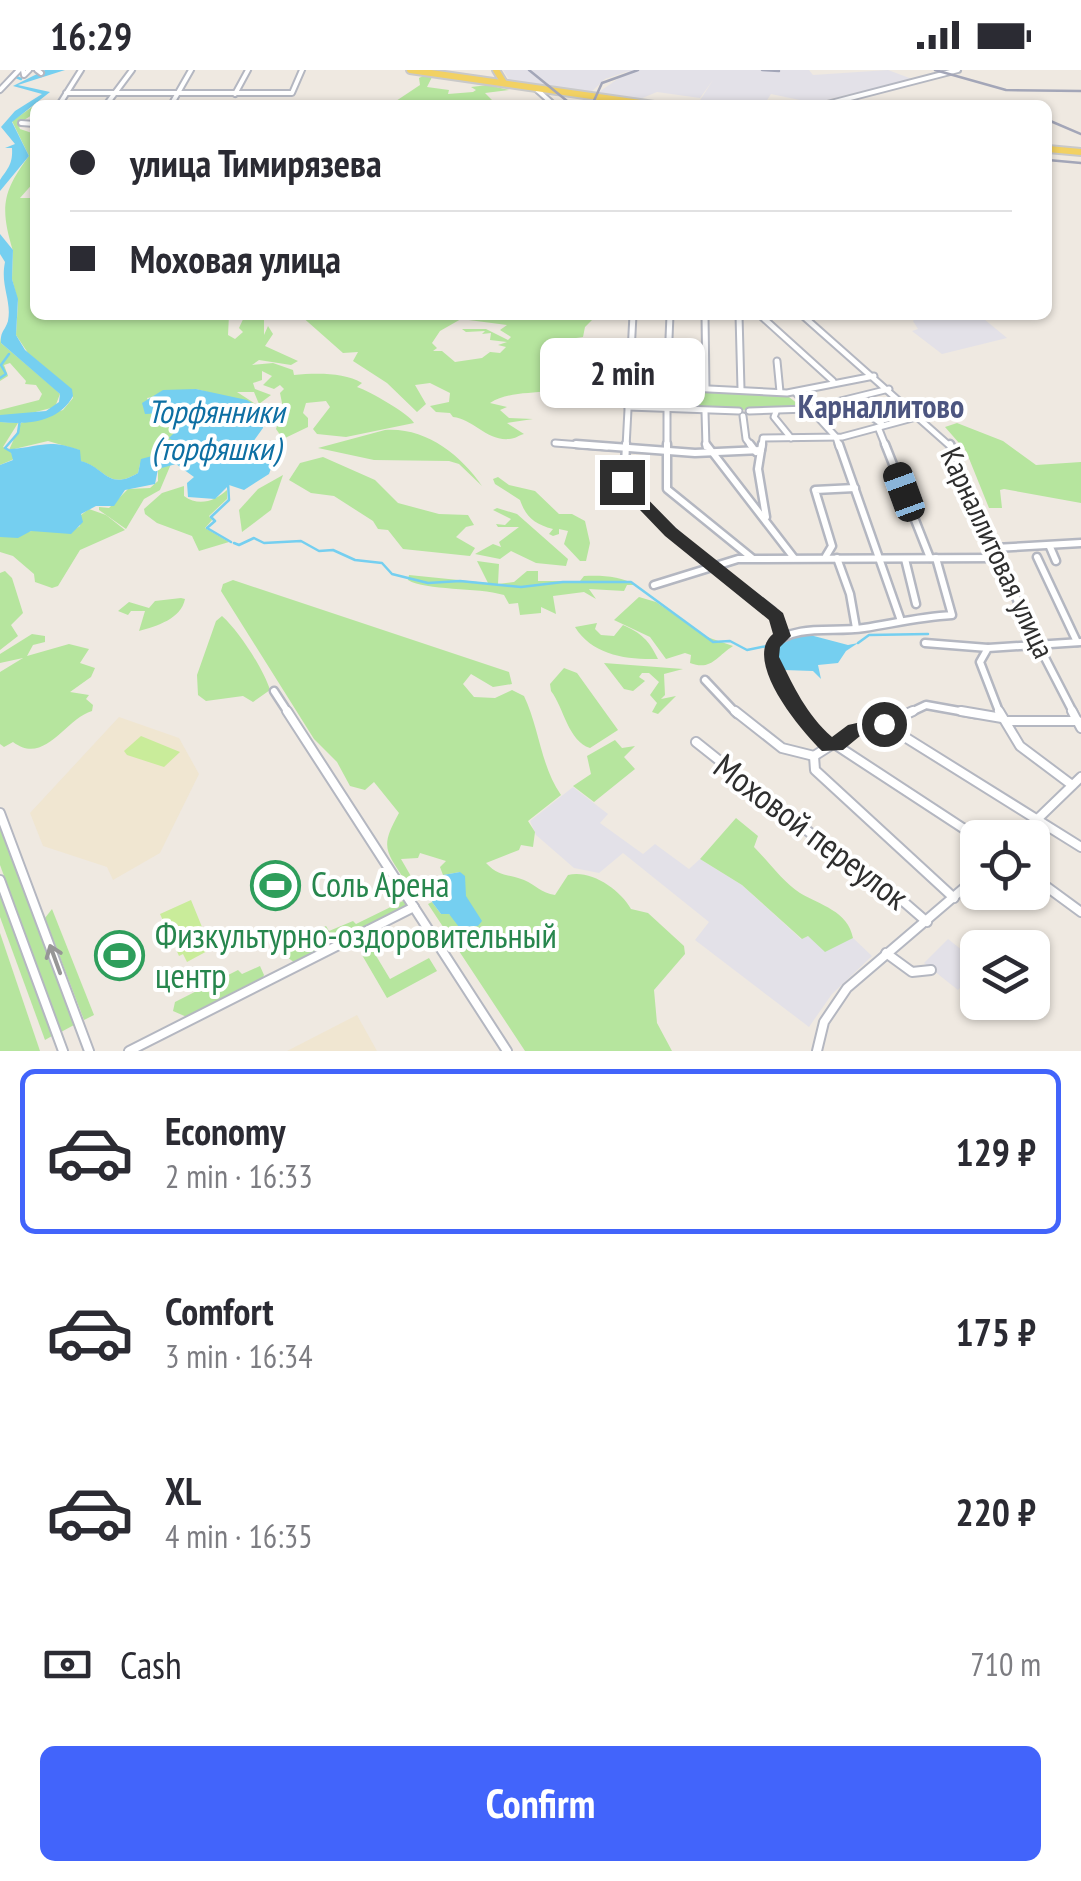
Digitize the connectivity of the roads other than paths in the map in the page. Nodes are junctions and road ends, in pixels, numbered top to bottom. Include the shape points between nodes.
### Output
1 (24, 70) edge
2 (81, 70) edge
3 (132, 70) edge
4 (190, 70) edge
5 (248, 70) edge
6 (302, 70) edge
7 (410, 70) edge
8 (496, 70) edge
9 (958, 70) edge
10 (0, 74) edge
11 (14, 74) junction
12 (504, 83) junction
13 (535, 88) junction
14 (0, 90) edge
15 (558, 92) junction
16 (114, 93) junction
17 (66, 94) junction
18 (178, 94) junction
19 (234, 94) junction
20 (543, 96) junction
21 (62, 100) edge
22 (109, 100) edge
23 (174, 100) edge
24 (548, 100) edge
25 (617, 100) edge
26 (841, 100) edge
27 (20, 123) dead end
28 (30, 124) edge
29 (1052, 149) edge
30 (1081, 152) edge
31 (633, 320) edge
32 (670, 320) edge
33 (705, 320) edge
34 (740, 320) edge
35 (766, 320) edge
36 (808, 320) edge
37 (777, 361) dead end
38 (874, 376) junction
39 (834, 382) junction
40 (629, 384) junction
41 (668, 385) junction
42 (706, 388) junction
43 (889, 389) junction
44 (741, 390) junction
45 (780, 392) junction
46 (794, 392) junction
47 (849, 400) junction
48 (628, 408) junction
49 (808, 409) junction
50 (668, 410) junction
51 (777, 411) junction
52 (705, 412) junction
53 (744, 413) junction
54 (920, 416) junction
55 (881, 426) junction
56 (791, 438) junction
57 (836, 438) junction
58 (555, 443) dead end
59 (625, 446) junction
60 (760, 448) junction
61 (666, 449) junction
62 (711, 453) junction
63 (854, 488) junction
64 (766, 517) junction
65 (1081, 543) edge
66 (1050, 547) junction
67 (995, 548) junction
68 (826, 556) junction
69 (753, 558) junction
70 (837, 558) junction
71 (880, 558) junction
72 (933, 558) junction
73 (1000, 558) junction
74 (1037, 558) dead end
75 (795, 559) junction
76 (905, 559) junction
77 (1056, 561) dead end
78 (711, 565) junction
79 (654, 585) dead end
80 (916, 604) dead end
81 (900, 618) junction
82 (856, 628) junction
83 (782, 636) junction
84 (1079, 642) edge
85 (925, 643) dead end
86 (1038, 643) junction
87 (988, 648) junction
88 (705, 680) dead end
89 (274, 691) dead end
90 (1004, 719) junction
91 (884, 724) junction
92 (1079, 724) edge
93 (696, 742) dead end
94 (832, 745) junction
95 (814, 756) junction
96 (1081, 776) edge
97 (1072, 785) junction
98 (0, 813) edge
99 (1038, 819) junction
100 (960, 827) edge
101 (1081, 846) edge
102 (0, 880) edge
103 (1050, 889) edge
104 (960, 892) edge
105 (954, 898) junction
106 (414, 906) junction
107 (1081, 912) edge
108 (927, 922) junction
109 (886, 954) junction
110 (932, 970) dead end
111 (63, 1051) edge
112 (89, 1051) edge
113 (129, 1051) edge
114 (507, 1051) edge
115 (817, 1051) edge

1 - 11 street
2 - 17 street
3 - 16 street
4 - 18 street
5 - 19 street
6 - 19 street via 292,92
7 - 12 main road
8 - 12 main road
9 - 26 street
10 - 11 street
11 - 14 street
12 - 13 main road
13 - 15 main road
13 - 20 street
15 - 20 street
15 - 25 main road
16 - 17 street
16 - 18 street
16 - 22 street
17 - 21 street
18 - 19 street
18 - 23 street
20 - 24 street
27 - 28 street
29 - 30 main road
31 - 40 street
32 - 41 street
33 - 42 street
34 - 44 street
35 - 39 street
36 - 38 street, Карналлитовая улица
37 - 45 street
38 - 39 street
38 - 43 street, Карналлитовая улица
39 - 46 street
40 - 41 street
40 - 48 street
41 - 42 street
42 - 44 street
43 - 47 street
43 - 54 street, Карналлитовая улица
44 - 45 street
45 - 46 street
46 - 49 street
47 - 49 street
47 - 55 street
48 - 50 street
48 - 59 street
49 - 51 street
49 - 57 street
50 - 52 street
50 - 61 street
51 - 53 street
51 - 56 street via 774,417
52 - 53 street
52 - 62 street
53 - 60 street via 746,439
54 - 55 street
54 - 67 street, Карналлитовая улица via 956,454
55 - 57 street
55 - 72 street
56 - 57 street
56 - 60 street via 766,437
57 - 63 street
58 - 59 street
59 - 61 street
59 - 78 street via 624,488
60 - 62 street
60 - 64 street
61 - 62 street
61 - 69 street via 667,489
62 - 64 street
63 - 68 street via 815,490 832,546
63 - 71 street
64 - 75 street
65 - 66 street
66 - 67 street
66 - 77 street
67 - 73 street, Карналлитовая улица
68 - 70 street
68 - 75 street
69 - 75 street
69 - 78 street
70 - 71 street
70 - 82 street
71 - 76 street
71 - 81 street
72 - 73 street
72 - 76 street
72 - 81 street via 952,615
73 - 86 street, Карналлитовая улица
74 - 84 street
76 - 80 street
78 - 79 street
78 - 83 street via 772,611
81 - 82 street
82 - 83 street
83 - 94 street via 771,645 770,657 798,714
84 - 86 street
85 - 87 street
86 - 87 street
86 - 92 street, Карналлитовая улица
87 - 90 street via 981,668
88 - 95 street via 783,750
89 - 106 street
90 - 91 street via 938,704
90 - 92 street
90 - 97 street via 1020,746
91 - 94 street via 855,730
91 - 99 street
93 - 108 street, Моховой переулок
94 - 95 street
94 - 100 street
95 - 105 street via 815,770
96 - 97 street
97 - 99 street
112 -> 98 street
99 - 101 street
102 - 111 street
103 - 107 street
104 - 105 street
105 - 108 street
106 - 113 street
106 - 114 street
108 - 109 street
109 - 110 street via 912,972
109 - 115 street via 839,998

